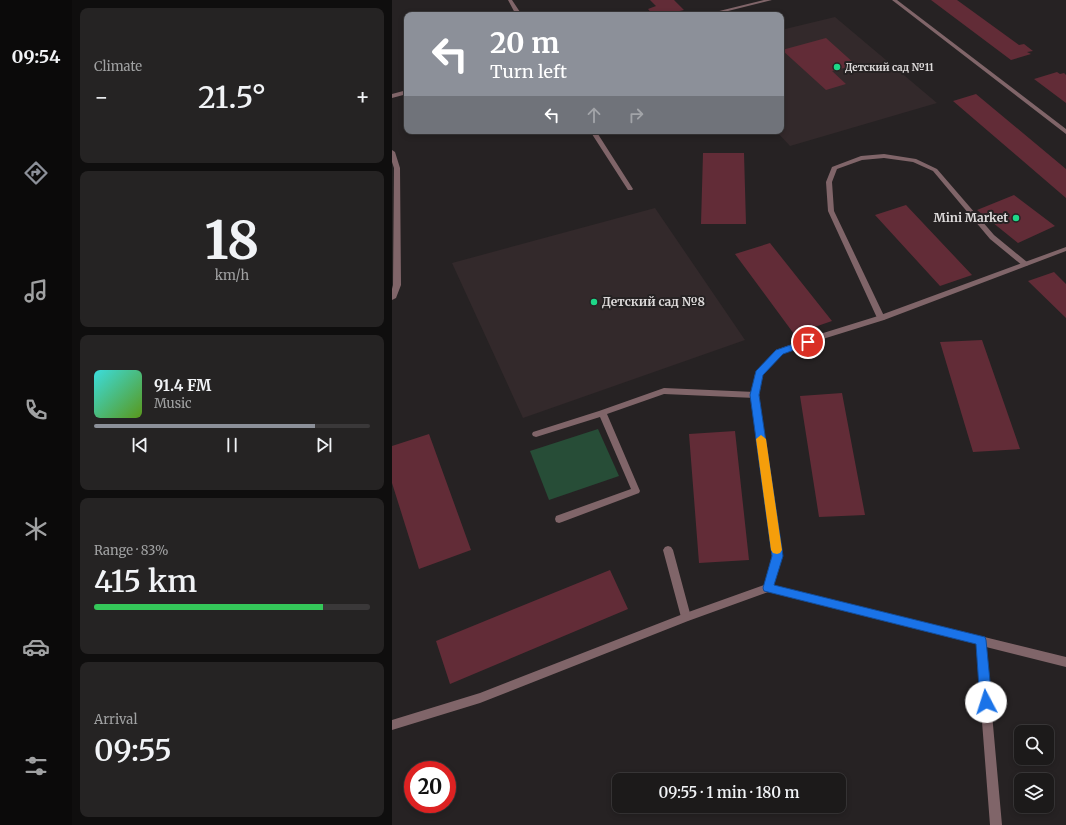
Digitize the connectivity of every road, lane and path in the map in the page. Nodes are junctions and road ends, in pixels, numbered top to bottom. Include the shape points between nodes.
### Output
1 (510, 0) edge
2 (770, 0) edge
3 (894, 0) edge
4 (517, 12) edge
5 (719, 12) edge
6 (404, 93) edge
7 (392, 96) edge
8 (1066, 132) edge
9 (595, 134) edge
10 (392, 152) edge
11 (630, 189) dead end
12 (1066, 249) edge
13 (1025, 264) junction
14 (394, 285) edge
15 (392, 298) edge
16 (881, 318) junction
17 (754, 395) junction
18 (602, 413) junction
19 (536, 434) dead end
20 (559, 519) dead end
21 (668, 550) dead end
22 (768, 588) junction
23 (686, 617) junction
24 (981, 640) junction
25 (1066, 662) edge
26 (392, 726) edge
27 (996, 825) edge

1 - 4 street
2 - 5 street
3 - 8 street
6 - 7 street
9 - 11 street
10 - 14 street via 397,168
12 - 13 street
13 - 16 street
13 - 16 street via 992,237 935,170 914,160 884,156 848,162 834,168 829,182 831,211
14 - 15 street
16 - 17 street via 780,352 759,374
17 - 18 street via 664,391
17 - 22 street via 777,556
18 - 19 street
18 - 20 street via 636,491
21 - 23 street
22 - 23 street
22 - 24 street
23 - 26 street via 480,698
24 - 25 street
24 - 27 street

